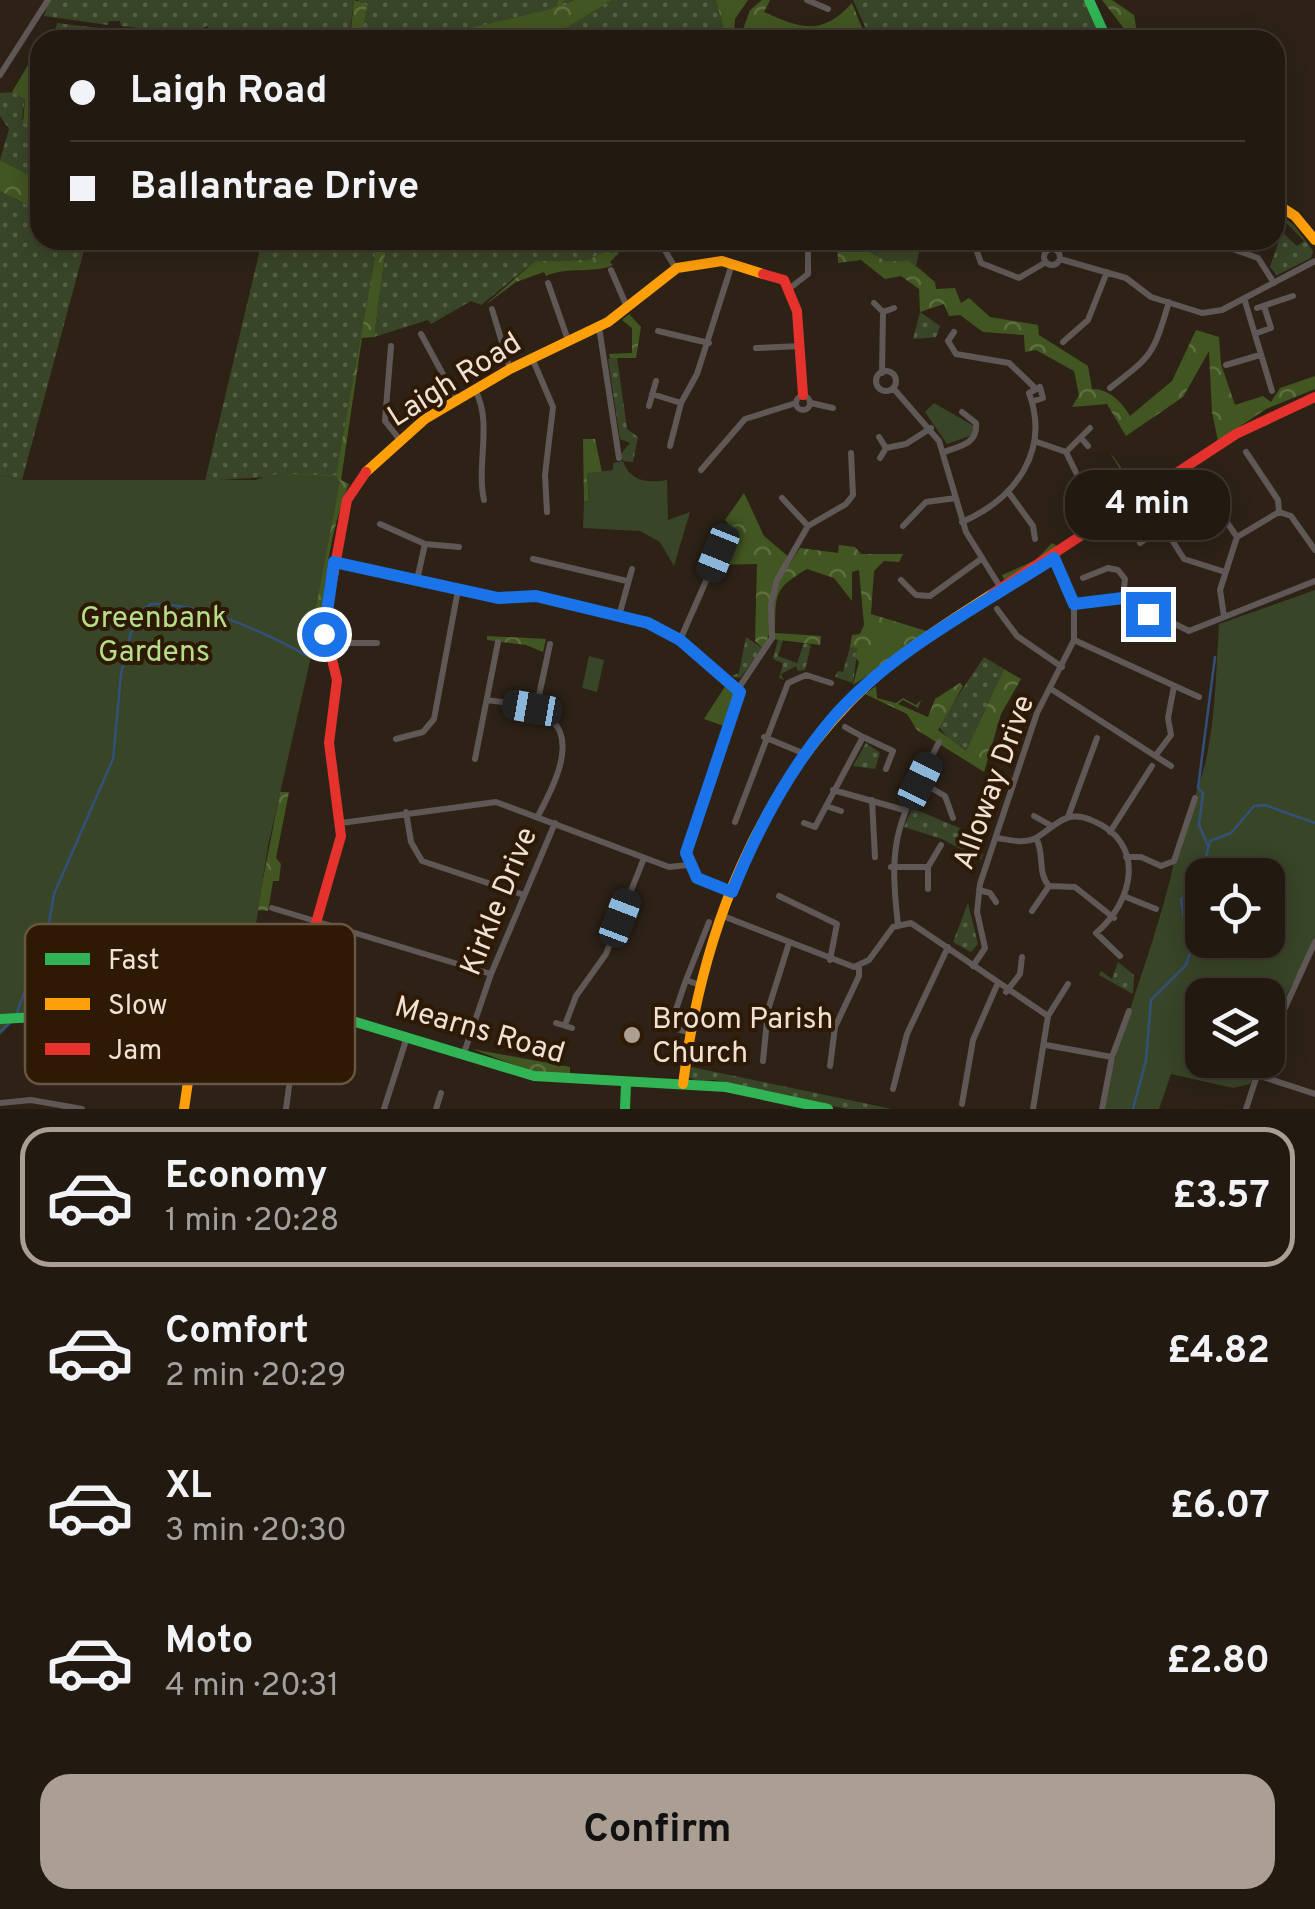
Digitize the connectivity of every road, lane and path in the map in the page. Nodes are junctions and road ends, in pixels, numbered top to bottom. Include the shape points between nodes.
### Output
1 (48, 0) edge
2 (1090, 0) edge
3 (813, 1) edge
4 (828, 10) dead end
5 (1103, 30) edge
6 (0, 75) edge
7 (1285, 209) edge
8 (1315, 240) edge
9 (665, 250) edge
10 (808, 250) edge
11 (978, 250) edge
12 (1046, 250) edge
13 (1057, 250) edge
14 (1236, 250) edge
15 (1060, 259) junction
16 (1315, 261) edge
17 (1046, 262) junction
18 (732, 263) junction
19 (676, 269) junction
20 (1106, 272) junction
21 (623, 274) dead end
22 (1274, 282) junction
23 (548, 288) dead end
24 (790, 288) junction
25 (1293, 296) dead end
26 (1244, 298) junction
27 (1169, 302) junction
28 (874, 303) dead end
29 (628, 308) junction
30 (894, 308) dead end
31 (492, 309) dead end
32 (883, 312) junction
33 (599, 327) junction
34 (658, 331) dead end
35 (954, 332) dead end
36 (1257, 333) junction
37 (421, 334) dead end
38 (672, 334) junction
39 (770, 336) dead end
40 (936, 338) dead end
41 (568, 340) junction
42 (948, 341) junction
43 (1063, 342) dead end
44 (709, 343) junction
45 (669, 346) dead end
46 (802, 346) junction
47 (756, 348) dead end
48 (770, 348) junction
49 (394, 350) dead end
50 (1260, 355) junction
51 (532, 358) junction
52 (1226, 365) dead end
53 (510, 369) junction
54 (882, 373) junction
55 (656, 381) dead end
56 (1033, 386) junction
57 (1110, 388) dead end
58 (894, 389) junction
59 (475, 390) junction
60 (1272, 391) dead end
61 (652, 394) junction
62 (1315, 398) edge
63 (458, 400) junction
64 (803, 401) junction
65 (1034, 402) junction
66 (680, 403) junction
67 (648, 406) dead end
68 (834, 408) dead end
69 (962, 412) dead end
70 (984, 419) dead end
71 (976, 423) junction
72 (931, 428) junction
73 (1090, 428) dead end
74 (673, 432) junction
75 (686, 435) dead end
76 (879, 438) dead end
77 (1080, 438) junction
78 (400, 440) junction
79 (1036, 442) junction
80 (630, 445) dead end
81 (618, 446) junction
82 (670, 446) dead end
83 (1088, 446) dead end
84 (886, 448) junction
85 (944, 452) junction
86 (1066, 452) junction
87 (1246, 452) dead end
88 (852, 453) dead end
89 (619, 458) dead end
90 (880, 458) dead end
91 (712, 462) junction
92 (702, 470) dead end
93 (720, 470) dead end
94 (1200, 484) dead end
95 (1100, 490) dead end
96 (1085, 491) junction
97 (1009, 493) junction
98 (1208, 494) junction
99 (782, 498) dead end
100 (956, 498) junction
101 (484, 500) dead end
102 (1080, 501) dead end
103 (1198, 501) dead end
104 (799, 504) dead end
105 (550, 508) dead end
106 (792, 510) junction
107 (903, 510) dead end
108 (1279, 512) junction
109 (1156, 515) dead end
110 (911, 516) junction
111 (962, 522) junction
112 (1042, 523) dead end
113 (808, 526) junction
114 (903, 526) dead end
115 (1033, 526) junction
116 (1163, 526) junction
117 (383, 528) dead end
118 (1237, 537) junction
119 (1034, 540) dead end
120 (1140, 543) dead end
121 (425, 544) junction
122 (452, 549) dead end
123 (717, 550) dead end
124 (1315, 550) edge
125 (1054, 558) junction
126 (982, 559) junction
127 (334, 562) junction
128 (538, 562) dead end
129 (632, 568) dead end
130 (1097, 571) junction
131 (1225, 572) junction
132 (1083, 578) dead end
133 (416, 580) junction
134 (901, 580) dead end
135 (627, 581) junction
136 (1315, 581) edge
137 (1098, 583) dead end
138 (458, 590) junction
139 (1003, 591) junction
140 (1123, 598) junction
141 (1074, 604) junction
142 (997, 609) dead end
143 (619, 616) junction
144 (1224, 616) junction
145 (372, 640) dead end
146 (680, 640) junction
147 (1074, 640) junction
148 (498, 642) dead end
149 (326, 643) junction
150 (550, 644) dead end
151 (1062, 667) junction
152 (816, 678) junction
153 (832, 683) dead end
154 (1174, 686) junction
155 (814, 688) dead end
156 (738, 689) junction
157 (1051, 689) junction
158 (1199, 697) dead end
159 (488, 700) junction
160 (539, 707) junction
161 (845, 727) dead end
162 (764, 737) junction
163 (863, 738) junction
164 (1097, 738) dead end
165 (402, 740) dead end
166 (938, 742) dead end
167 (1083, 743) dead end
168 (1093, 747) junction
169 (806, 754) junction
170 (1156, 756) junction
171 (475, 758) dead end
172 (1152, 766) dead end
173 (1171, 766) dead end
174 (886, 769) dead end
175 (920, 781) junction
176 (832, 790) junction
177 (1194, 798) dead end
178 (872, 800) junction
179 (963, 805) dead end
180 (826, 806) junction
181 (952, 808) junction
182 (739, 810) junction
183 (904, 810) junction
184 (840, 811) dead end
185 (406, 812) junction
186 (750, 813) dead end
187 (538, 816) junction
188 (1034, 816) dead end
189 (1068, 817) junction
190 (953, 818) dead end
191 (735, 822) dead end
192 (341, 823) junction
193 (555, 823) junction
194 (804, 823) dead end
195 (1050, 826) junction
196 (1110, 832) junction
197 (997, 838) junction
198 (1036, 838) junction
199 (942, 845) dead end
200 (1126, 857) junction
201 (644, 858) junction
202 (875, 858) dead end
203 (688, 866) junction
204 (891, 867) junction
205 (928, 868) junction
206 (1049, 886) junction
207 (928, 890) dead end
208 (978, 890) junction
209 (732, 892) junction
210 (524, 895) junction
211 (779, 896) dead end
212 (1126, 898) junction
213 (996, 902) dead end
214 (272, 908) dead end
215 (1156, 910) dead end
216 (1032, 911) dead end
217 (723, 916) junction
218 (1114, 918) junction
219 (318, 922) junction
220 (710, 922) dead end
221 (325, 924) edge
222 (898, 924) junction
223 (355, 933) edge
224 (1315, 942) edge
225 (789, 944) junction
226 (948, 947) junction
227 (1120, 956) dead end
228 (1022, 957) dead end
229 (830, 960) junction
230 (974, 966) junction
231 (859, 967) junction
232 (492, 974) junction
233 (691, 982) junction
234 (1068, 984) dead end
235 (996, 985) junction
236 (1006, 992) junction
237 (1285, 1008) edge
238 (1130, 1010) dead end
239 (1048, 1016) junction
240 (25, 1018) edge
241 (0, 1019) edge
242 (355, 1021) edge
243 (556, 1023) dead end
244 (688, 1032) junction
245 (407, 1036) junction
246 (1046, 1045) junction
247 (464, 1053) junction
248 (1112, 1058) junction
249 (762, 1061) dead end
250 (830, 1066) dead end
251 (1255, 1078) edge
252 (1268, 1078) edge
253 (626, 1083) junction
254 (188, 1084) edge
255 (288, 1084) edge
256 (682, 1084) junction
257 (893, 1090) dead end
258 (441, 1093) dead end
259 (1315, 1094) edge
260 (0, 1103) edge
261 (962, 1104) dead end
262 (788, 1105) edge
263 (82, 1109) edge
264 (184, 1109) edge
265 (286, 1109) edge
266 (384, 1109) edge
267 (436, 1109) edge
268 (625, 1109) edge
269 (828, 1109) edge
270 (1033, 1109) edge
271 (1102, 1109) edge
272 (1246, 1109) edge

1 - 6 street
2 - 5 street
3 - 4 street
7 - 8 street
9 - 19 street
10 - 24 street via 808,274
11 - 17 street via 986,267 1020,278
12 - 17 street
13 - 15 street
14 - 22 street via 1258,258
15 - 17 street
15 - 20 street
16 - 22 street
18 - 19 street via 700,261
18 - 24 street
18 - 44 street
19 - 29 street, Laigh Road
20 - 27 street
20 - 43 street via 1088,320
21 - 29 street via 613,274
22 - 26 street
23 - 41 street
24 - 46 street
25 - 36 street via 1260,307 1271,328
26 - 27 street via 1214,312
26 - 36 street
27 - 57 street via 1156,347
28 - 32 street
29 - 33 street, Laigh Road
30 - 32 street
31 - 53 street
32 - 54 street
33 - 41 street, Laigh Road
33 - 81 street
34 - 38 street
35 - 42 street
36 - 50 street
37 - 63 street
38 - 44 street
38 - 45 street
39 - 48 street
40 - 42 street
41 - 51 street, Laigh Road
42 - 56 street via 962,356 1009,363
44 - 66 street
46 - 48 street
46 - 64 street
47 - 48 street
49 - 78 street via 386,421
50 - 52 street
50 - 60 street
51 - 53 street, Laigh Road
51 - 105 street via 553,407
53 - 59 street, Laigh Road
54 - 58 street via 896,377
54 - 58 street via 876,386
55 - 61 street
56 - 65 street
56 - 65 street via 1044,393
58 - 72 street
59 - 63 street, Laigh Road
59 - 101 street via 483,411 478,485
61 - 66 street
61 - 67 street
62 - 125 street via 1267,418
63 - 78 street, Laigh Road
64 - 68 street
64 - 91 street via 745,419
65 - 79 street
66 - 74 street
69 - 71 street
70 - 71 street
71 - 85 street via 973,439
72 - 84 street
72 - 85 street
73 - 77 street
74 - 75 street
74 - 82 street
76 - 84 street
77 - 83 street
77 - 86 street
78 - 127 street, Laigh Road via 350,490
79 - 86 street
79 - 97 street
80 - 81 street
81 - 89 street
84 - 90 street
85 - 100 street
86 - 96 street
87 - 108 street
88 - 113 street via 853,495
91 - 92 street
91 - 93 street
94 - 98 street
95 - 96 street
96 - 102 street
97 - 111 street
97 - 115 street
98 - 103 street
98 - 118 street
99 - 106 street
100 - 110 street via 926,502
100 - 111 street
104 - 106 street
106 - 113 street
107 - 110 street
108 - 118 street
108 - 124 street via 1291,516
109 - 116 street
110 - 114 street
111 - 126 street
112 - 115 street
113 - 156 street via 772,590 772,638
115 - 119 street
116 - 120 street
116 - 131 street via 1184,559
117 - 121 street
118 - 131 street
121 - 122 street
121 - 133 street
123 - 146 street
125 - 139 street
125 - 141 street, Alloway Drive
126 - 134 street via 930,596 905,592
126 - 139 street
127 - 133 street
127 - 149 street, Laigh Road
128 - 135 street
129 - 135 street
130 - 132 street
130 - 137 street
130 - 140 street via 1120,572 1126,580
131 - 144 street
133 - 138 street
135 - 143 street
136 - 144 street
138 - 143 street via 536,596
138 - 165 street via 434,719
139 - 169 street via 870,682
140 - 141 street
140 - 144 street via 1190,631
141 - 147 street, Alloway Drive
142 - 151 street via 1017,636
143 - 146 street
145 - 149 street
146 - 156 street
147 - 151 street, Alloway Drive
147 - 154 street
148 - 159 street
149 - 192 street, Laigh Road via 337,680 330,744
150 - 160 street
151 - 157 street, Alloway Drive
152 - 153 street
152 - 155 street
152 - 162 street via 788,682
154 - 158 street
154 - 170 street via 1171,734
156 - 203 street via 688,844
157 - 170 street
157 - 197 street, Alloway Drive
159 - 160 street
159 - 171 street
160 - 187 street via 560,731 562,746
161 - 163 street
162 - 169 street
162 - 182 street
163 - 174 street via 893,751
163 - 176 street
164 - 168 street
166 - 175 street
167 - 168 street
168 - 189 street
169 - 209 street via 754,840
170 - 173 street
172 - 196 street
175 - 181 street
175 - 183 street
176 - 178 street
176 - 180 street
177 - 200 street via 1174,862 1161,866
178 - 183 street
178 - 202 street
179 - 181 street
180 - 184 street
180 - 194 street via 815,827
181 - 190 street
182 - 186 street
182 - 191 street
183 - 204 street
185 - 187 street via 479,801
185 - 192 street
185 - 210 street via 422,861
187 - 193 street
188 - 195 street
189 - 195 street
189 - 196 street via 1095,821
192 - 219 street, Laigh Road
193 - 201 street
193 - 210 street, Kirkle Drive
195 - 198 street
196 - 200 street
197 - 198 street
197 - 208 street, Alloway Drive
198 - 206 street
199 - 205 street
200 - 212 street
201 - 203 street
201 - 243 street via 606,954 576,996 569,1026
203 - 209 street via 703,882
204 - 205 street
204 - 222 street
205 - 207 street
206 - 216 street
206 - 218 street via 1075,887
208 - 213 street
208 - 230 street, Alloway Drive via 985,948
209 - 217 street
210 - 232 street, Kirkle Drive
211 - 229 street via 838,924
212 - 215 street
212 - 218 street
214 - 219 street
217 - 225 street
217 - 233 street
218 - 227 street via 1096,936
219 - 221 street
220 - 233 street
222 - 226 street via 912,923
222 - 231 street
223 - 232 street
224 - 237 street
225 - 229 street
225 - 249 street via 768,1010
226 - 230 street
226 - 257 street via 907,1034
228 - 236 street via 1020,974
229 - 231 street
230 - 235 street
231 - 250 street via 835,1027
232 - 247 street, Kirkle Drive
233 - 244 street
233 - 244 street via 670,1027
234 - 239 street
235 - 236 street
235 - 261 street via 973,1040
236 - 239 street
238 - 248 street
239 - 246 street
240 - 241 street, Mearns Road
242 - 245 street, Mearns Road
244 - 256 street
245 - 247 street, Mearns Road
245 - 266 street
246 - 248 street
246 - 270 street
247 - 253 street, Mearns Road via 534,1076
248 - 271 street
251 - 272 street
252 - 259 street
253 - 256 street, Mearns Road
253 - 268 street
254 - 264 street
255 - 265 street
256 - 262 street, Mearns Road via 726,1087
258 - 267 street
260 - 263 street via 31,1100
262 - 269 street, Mearns Road

